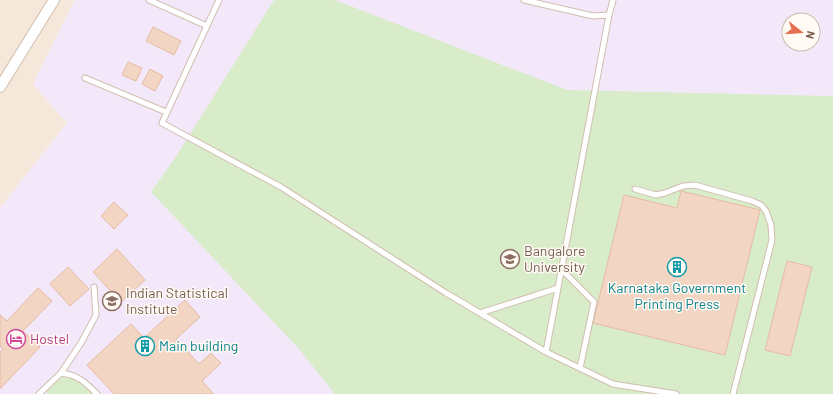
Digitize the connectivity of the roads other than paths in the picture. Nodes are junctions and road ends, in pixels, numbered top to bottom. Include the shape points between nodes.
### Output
1 (54, 0) edge
2 (149, 0) edge
3 (219, 0) edge
4 (524, 0) edge
5 (613, 0) edge
6 (546, 2) edge
7 (609, 15) junction
8 (207, 26) junction
9 (85, 78) dead end
10 (0, 87) edge
11 (166, 112) junction
12 (635, 189) dead end
13 (562, 270) junction
14 (94, 287) dead end
15 (558, 288) junction
16 (480, 313) junction
17 (546, 352) junction
18 (580, 368) junction
19 (61, 373) junction
20 (39, 394) edge
21 (97, 394) edge
22 (676, 394) edge
23 (733, 394) edge

1 - 10 street
2 - 8 lane
3 - 8 lane
4 - 6 lane
5 - 7 lane
6 - 7 lane via 593,16
7 - 13 lane
8 - 11 lane
9 - 11 lane
11 - 16 lane via 162,124 281,187
12 - 23 lane via 656,195 683,186 695,185 752,201 766,212 773,232 772,240
13 - 15 lane
13 - 18 lane via 594,302
14 - 19 lane via 96,315
15 - 16 lane
15 - 17 lane
16 - 17 lane
17 - 18 lane
18 - 22 lane via 613,384
19 - 20 lane
19 - 21 lane via 72,374 86,382

